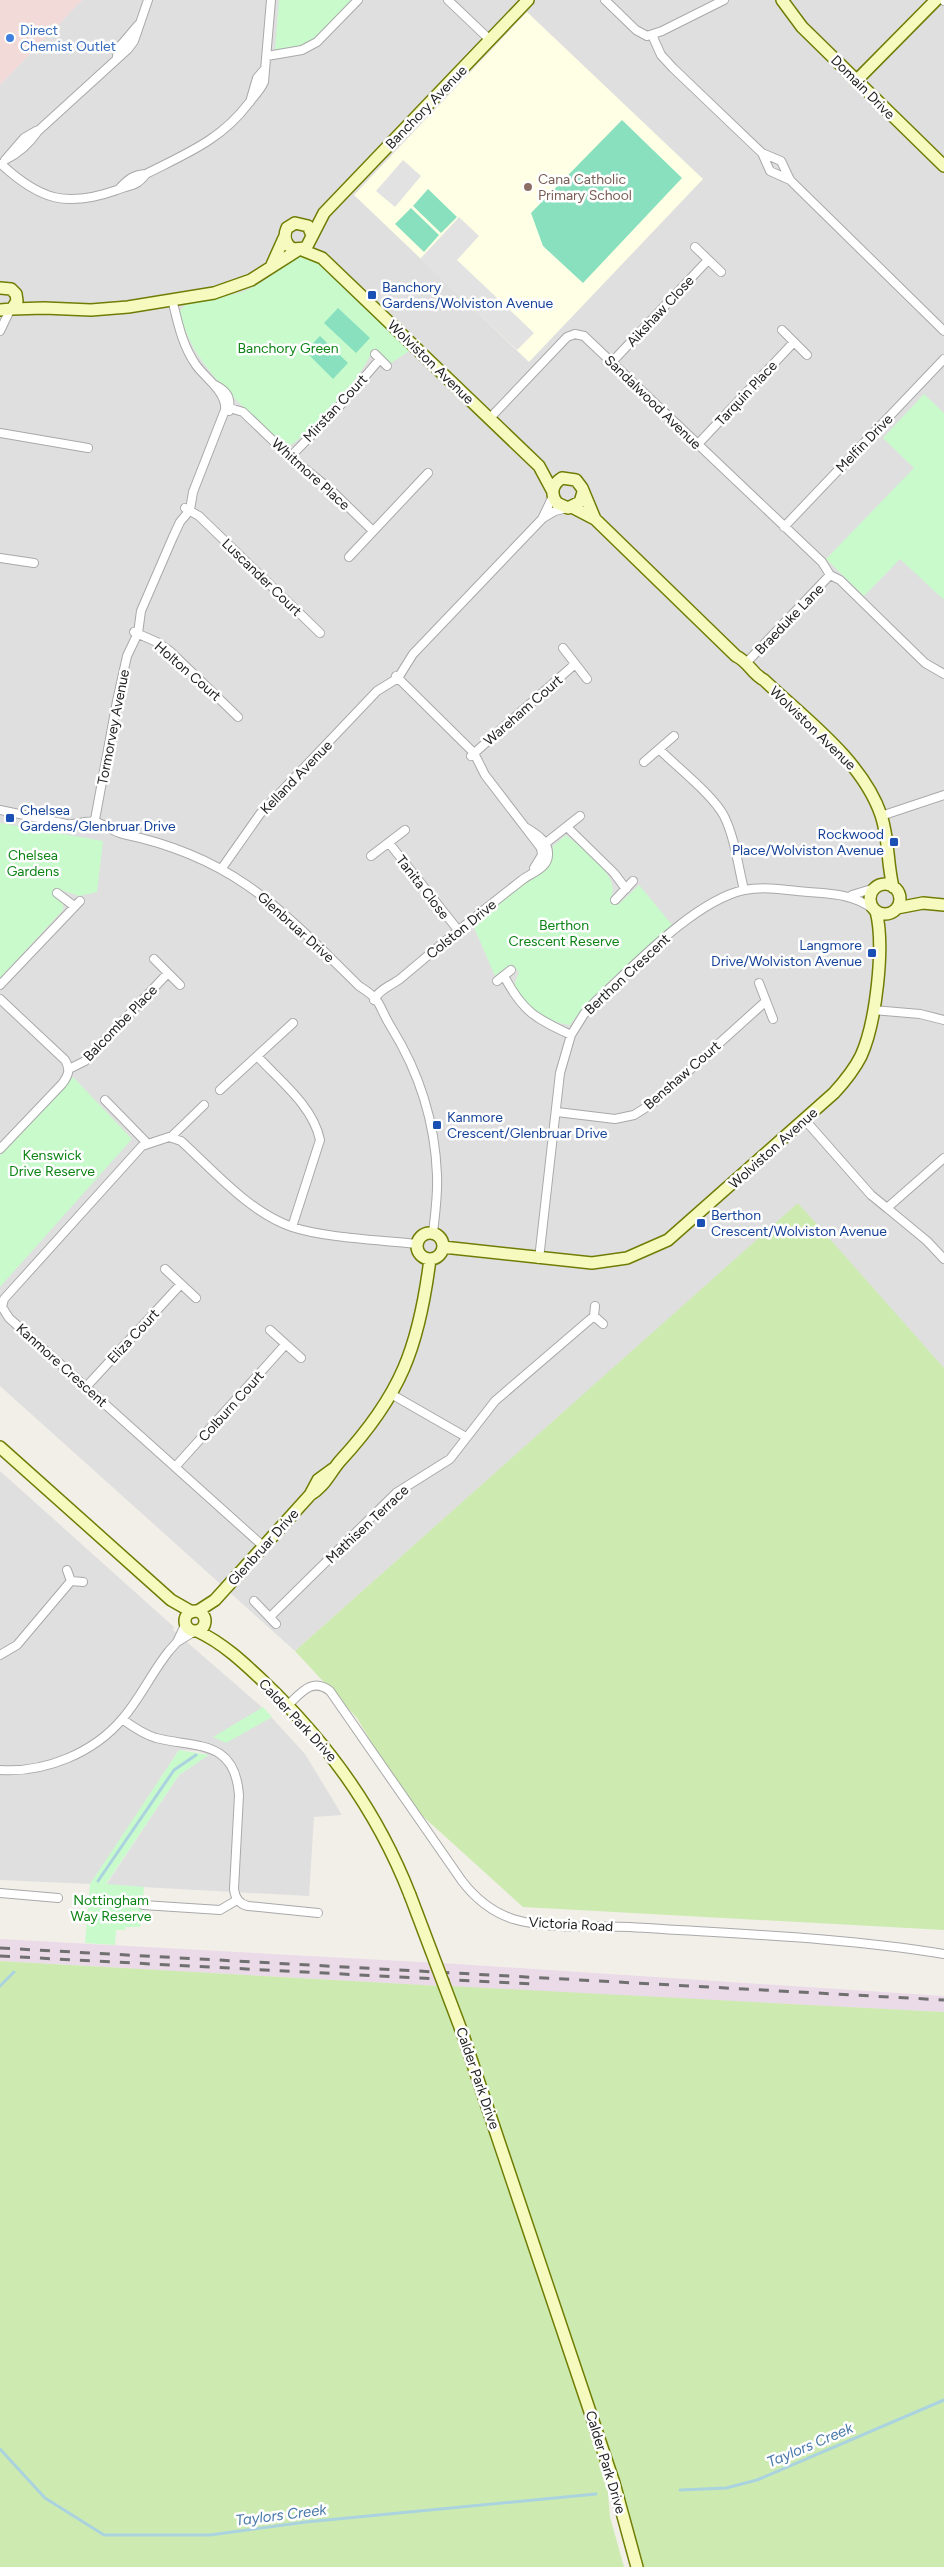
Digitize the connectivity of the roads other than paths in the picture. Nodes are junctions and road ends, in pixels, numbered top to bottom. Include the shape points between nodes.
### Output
1 (148, 0) edge
2 (271, 0) edge
3 (358, 0) edge
4 (448, 0) edge
5 (528, 0) edge
6 (604, 0) edge
7 (724, 0) edge
8 (936, 0) edge
9 (784, 1) edge
10 (652, 35) junction
11 (490, 40) junction
12 (267, 56) junction
13 (856, 82) junction
14 (762, 153) junction
15 (2, 163) edge
16 (944, 166) edge
17 (790, 180) junction
18 (324, 213) junction
19 (300, 222) junction
20 (312, 236) junction
21 (284, 238) junction
22 (696, 247) dead end
23 (300, 250) junction
24 (322, 258) junction
25 (708, 260) junction
26 (271, 267) junction
27 (721, 272) dead end
28 (0, 288) edge
29 (16, 294) junction
30 (172, 299) junction
31 (44, 308) junction
32 (7, 310) edge
33 (782, 330) dead end
34 (0, 331) edge
35 (944, 331) edge
36 (794, 342) junction
37 (807, 355) dead end
38 (944, 359) edge
39 (612, 362) junction
40 (387, 366) dead end
41 (228, 410) junction
42 (490, 418) junction
43 (0, 434) edge
44 (698, 444) junction
45 (88, 448) dead end
46 (290, 457) junction
47 (540, 466) junction
48 (428, 473) dead end
49 (567, 477) junction
50 (583, 492) junction
51 (553, 494) junction
52 (570, 507) junction
53 (188, 511) junction
54 (542, 519) junction
55 (595, 519) junction
56 (784, 527) junction
57 (373, 532) junction
58 (349, 557) dead end
59 (0, 558) edge
60 (34, 564) dead end
61 (829, 577) junction
62 (136, 633) junction
63 (320, 633) dead end
64 (563, 648) dead end
65 (749, 660) junction
66 (575, 664) junction
67 (397, 676) junction
68 (944, 678) edge
69 (587, 679) dead end
70 (238, 717) dead end
71 (674, 736) dead end
72 (660, 750) junction
73 (472, 754) junction
74 (644, 762) dead end
75 (944, 795) edge
76 (0, 810) edge
77 (580, 816) dead end
78 (881, 816) junction
79 (94, 824) junction
80 (567, 827) junction
81 (404, 830) dead end
82 (389, 843) junction
83 (543, 846) junction
84 (370, 856) dead end
85 (888, 862) junction
86 (222, 868) junction
87 (633, 882) dead end
88 (876, 887) junction
89 (894, 888) junction
90 (626, 889) junction
91 (744, 890) junction
92 (57, 893) dead end
93 (848, 896) junction
94 (615, 900) dead end
95 (923, 903) junction
96 (944, 905) edge
97 (875, 910) junction
98 (896, 910) junction
99 (458, 930) junction
100 (881, 936) junction
101 (154, 959) dead end
102 (511, 970) dead end
103 (168, 973) junction
104 (759, 983) dead end
105 (0, 985) edge
106 (180, 985) dead end
107 (0, 999) edge
108 (375, 999) junction
109 (765, 1002) junction
110 (873, 1010) junction
111 (773, 1019) dead end
112 (944, 1020) edge
113 (293, 1023) dead end
114 (571, 1035) junction
115 (257, 1056) junction
116 (69, 1069) junction
117 (220, 1090) dead end
118 (105, 1100) dead end
119 (204, 1105) dead end
120 (556, 1112) junction
121 (805, 1120) junction
122 (172, 1136) junction
123 (147, 1143) junction
124 (0, 1149) edge
125 (944, 1158) edge
126 (886, 1208) junction
127 (292, 1227) junction
128 (433, 1233) junction
129 (417, 1244) junction
130 (443, 1247) junction
131 (430, 1259) junction
132 (539, 1259) junction
133 (944, 1260) edge
134 (165, 1269) dead end
135 (181, 1284) junction
136 (196, 1298) dead end
137 (594, 1306) dead end
138 (594, 1316) junction
139 (603, 1324) dead end
140 (270, 1330) dead end
141 (286, 1345) junction
142 (301, 1358) dead end
143 (86, 1387) junction
144 (391, 1394) junction
145 (466, 1437) junction
146 (0, 1446) edge
147 (176, 1466) junction
148 (263, 1546) junction
149 (66, 1570) dead end
150 (71, 1581) junction
151 (83, 1582) dead end
152 (254, 1602) dead end
153 (270, 1616) junction
154 (196, 1622) junction
155 (276, 1624) dead end
156 (177, 1642) junction
157 (0, 1654) edge
158 (288, 1705) junction
159 (122, 1719) junction
160 (0, 1770) edge
161 (0, 1893) edge
162 (58, 1898) dead end
163 (237, 1900) junction
164 (143, 1905) dead end
165 (318, 1913) dead end
166 (944, 1954) edge
167 (637, 2567) edge

1 - 15 street via 139,23 121,45 116,59 38,131 24,138
2 - 12 street
3 - 12 street via 317,42 302,50
4 - 11 street
5 - 11 street, Banchory Avenue
6 - 10 street via 640,33
7 - 10 street
8 - 13 street
9 - 13 street, Domain Drive via 802,27
10 - 14 street via 661,55
11 - 18 street, Banchory Avenue
12 - 15 street via 250,102 220,134 146,174 136,175 119,188 92,198 57,199 43,196 26,186
13 - 16 street, Domain Drive
14 - 17 street via 770,171
14 - 17 street via 781,161
17 - 35 street
18 - 19 street, Banchory Avenue
18 - 20 street, Banchory Avenue
19 - 20 street via 308,226
19 - 21 street via 287,228
20 - 23 street via 310,244
20 - 24 street, Wolviston Avenue
21 - 23 street via 289,247
21 - 26 street
22 - 25 street
23 - 24 street, Wolviston Avenue
23 - 26 street
24 - 42 street, Wolviston Avenue
25 - 27 street
25 - 39 street, Aikshaw Close
26 - 30 street via 233,288
28 - 29 street via 8,287
29 - 31 street
29 - 32 street via 17,301
30 - 31 street via 91,310
30 - 41 street via 185,347
31 - 32 street
32 - 34 street
33 - 36 street
36 - 37 street
36 - 44 street, Tarquin Place
38 - 56 street, Melfin Drive
39 - 42 street, Sandalwood Avenue via 584,336 571,335
39 - 44 street, Sandalwood Avenue
40 - 46 street, Mirstan Court via 378,357 338,408
41 - 46 street, Whitmore Place via 249,417
41 - 53 street, Tormorvey Avenue via 189,492
42 - 47 street, Wolviston Avenue
43 - 45 street
44 - 56 street, Sandalwood Avenue
46 - 57 street, Whitmore Place via 330,489
47 - 49 street, Wolviston Avenue
47 - 51 street, Wolviston Avenue
48 - 57 street
49 - 50 street via 580,483
49 - 51 street via 559,480
50 - 52 street via 580,502
50 - 55 street, Wolviston Avenue
51 - 52 street via 557,503
51 - 54 street, Kelland Avenue
52 - 54 street, Kelland Avenue
52 - 55 street, Wolviston Avenue
53 - 62 street, Tormorvey Avenue via 173,525 173,536 144,602 134,617
53 - 63 street, Luscander Court via 203,521
54 - 67 street, Kelland Avenue via 413,654 399,664
55 - 65 street, Wolviston Avenue via 736,656
56 - 61 street, Sandalwood Avenue via 825,566
57 - 58 street
59 - 60 street
61 - 65 street, Braeduke Lane
61 - 68 street, Sandalwood Avenue via 848,589 925,663 932,674
62 - 70 street, Holton Court via 171,652
62 - 79 street, Tormorvey Avenue via 126,643 127,656
64 - 66 street, Wareham Court
65 - 78 street, Wolviston Avenue via 754,672 856,769
66 - 69 street, Wareham Court
66 - 73 street, Wareham Court
67 - 73 street via 455,736 458,744
67 - 86 street, Kelland Avenue via 384,680 377,692 260,814
71 - 72 street
72 - 74 street
72 - 91 street via 724,816
73 - 83 street via 479,771
75 - 78 street
76 - 79 street, Glenbruar Drive via 72,824
77 - 80 street
78 - 85 street, Wolviston Avenue
79 - 86 street, Glenbruar Drive via 164,843
80 - 83 street
80 - 90 street
81 - 82 street, Tanita Close
82 - 84 street, Tanita Close
82 - 99 street, Tanita Close
83 - 99 street, Colston Drive via 540,862 530,874
85 - 88 street
85 - 89 street, Wolviston Avenue
86 - 108 street, Glenbruar Drive via 270,900 359,986 361,992
87 - 90 street
88 - 89 street via 885,884
88 - 93 street, Berthon Crescent
88 - 97 street via 870,896
89 - 95 street
89 - 98 street via 900,896
90 - 94 street
91 - 93 street, Berthon Crescent via 772,888
91 - 114 street, Berthon Crescent via 715,900 680,925 596,1001
92 - 105 street via 77,904
93 - 97 street, Berthon Crescent via 860,899
95 - 96 street
95 - 98 street
97 - 98 street via 885,914
97 - 100 street, Wolviston Avenue
98 - 100 street, Wolviston Avenue
99 - 108 street, Colston Drive
100 - 110 street, Wolviston Avenue
101 - 103 street, Balcombe Place
102 - 114 street via 500,978 530,1014
103 - 106 street, Balcombe Place
103 - 116 street, Balcombe Place via 85,1061
104 - 109 street
107 - 116 street via 65,1060
108 - 128 street, Glenbruar Drive via 379,1014 390,1025 415,1071 428,1110 437,1175
109 - 111 street
109 - 120 street, Benshaw Court via 634,1115 616,1119
110 - 112 street via 920,1014
110 - 121 street, Wolviston Avenue via 870,1030 850,1074
113 - 115 street
114 - 120 street, Berthon Crescent via 560,1073
115 - 117 street
115 - 127 street via 310,1113 320,1140
116 - 124 street via 62,1084
118 - 123 street
119 - 122 street
120 - 132 street, Berthon Crescent
121 - 126 street
121 - 132 street, Wolviston Avenue via 675,1235 659,1245 627,1258 603,1263
122 - 123 street
122 - 127 street via 244,1198
123 - 143 street, Kanmore Crescent via 2,1303 9,1318
125 - 126 street
126 - 133 street via 927,1241
127 - 129 street
128 - 129 street via 425,1234
128 - 130 street via 440,1236
129 - 131 street via 422,1256
130 - 131 street via 440,1254
130 - 132 street, Wolviston Avenue
131 - 144 street, Glenbruar Drive via 418,1330 408,1361
134 - 135 street
135 - 136 street
135 - 143 street, Eliza Court
137 - 138 street
138 - 139 street
138 - 145 street, Mathisen Terrace via 507,1389
140 - 141 street
141 - 142 street
141 - 147 street, Colburn Court
143 - 147 street, Kanmore Crescent
144 - 145 street
144 - 148 street, Glenbruar Drive via 364,1434 335,1468 318,1480 310,1495
145 - 153 street, Mathisen Terrace via 446,1463 396,1493
146 - 154 street, Calder Park Drive
147 - 148 street, Kanmore Crescent
148 - 154 street, Glenbruar Drive
149 - 150 street
150 - 151 street
150 - 157 street via 17,1645
152 - 153 street
153 - 155 street
154 - 156 street
154 - 156 street
154 - 158 street, Calder Park Drive
156 - 159 street
158 - 166 street, Victoria Road via 310,1686 320,1685 330,1691 455,1874 477,1898 512,1918 542,1924 889,1945
158 - 167 street, Calder Park Drive, bridge via 335,1758 358,1792 410,1895 464,2035 614,2484
159 - 160 street via 96,1742 66,1760 35,1768
159 - 163 street via 149,1735 210,1748 231,1767 239,1795 234,1889
161 - 162 street
163 - 164 street via 220,1910
163 - 165 street via 248,1906

